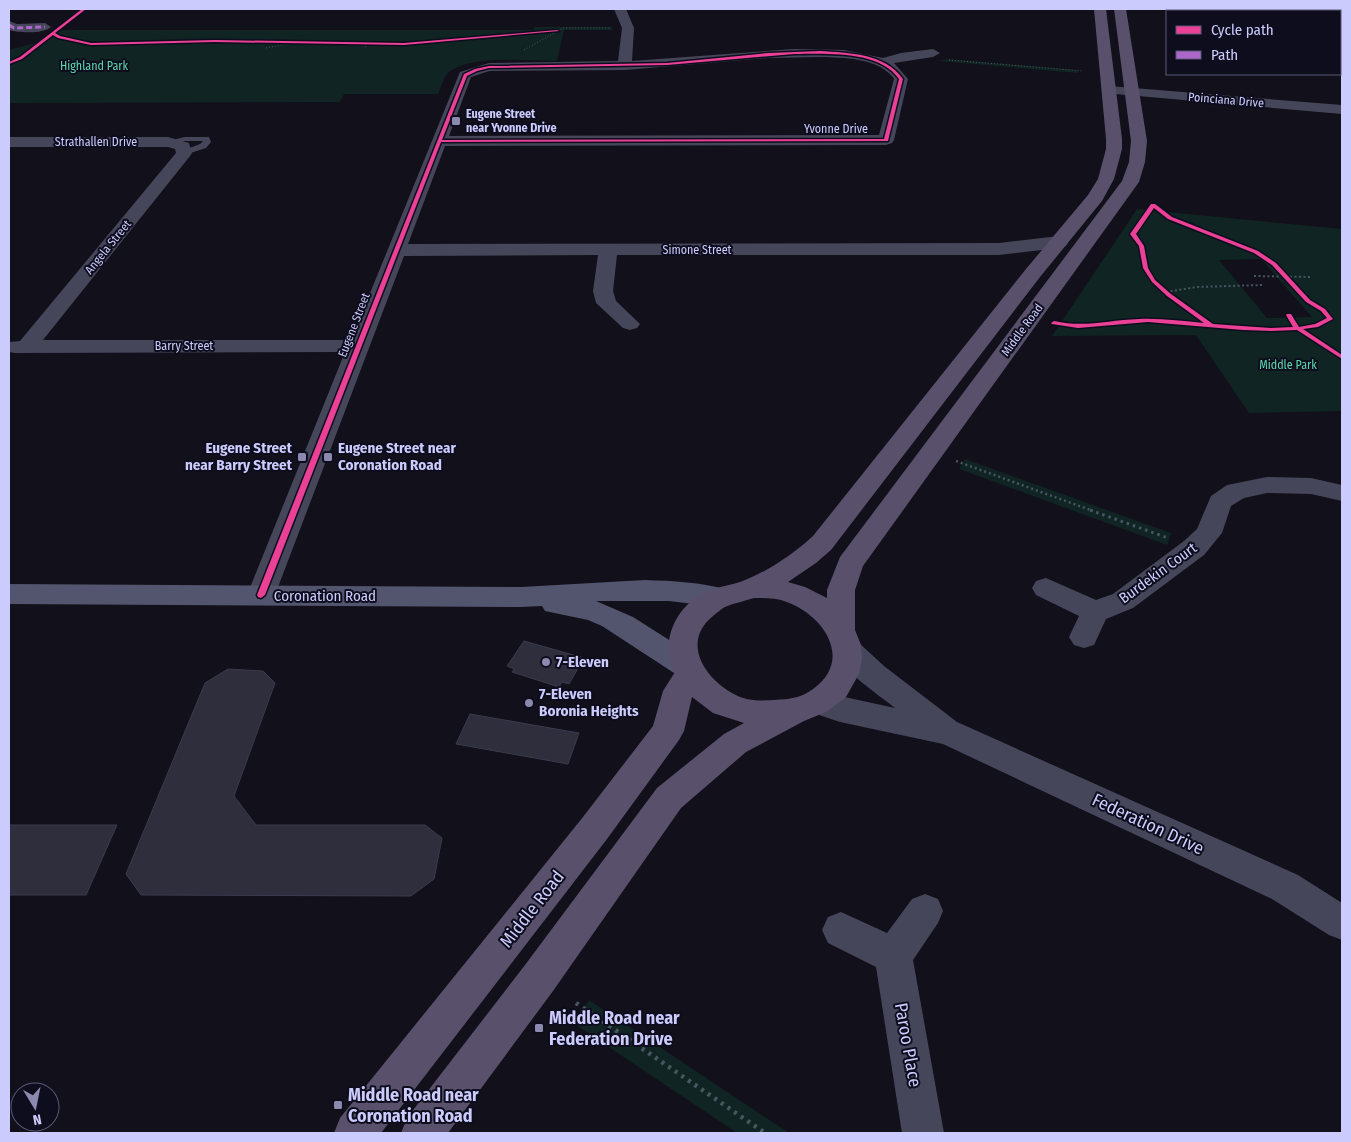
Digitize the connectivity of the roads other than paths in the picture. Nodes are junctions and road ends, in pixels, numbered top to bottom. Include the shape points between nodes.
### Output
1 (620, 9) edge
2 (1100, 9) edge
3 (1120, 9) edge
4 (11, 27) edge
5 (45, 27) dead end
6 (933, 53) road end
7 (882, 62) junction
8 (625, 66) junction
9 (1121, 91) junction
10 (1342, 110) edge
11 (439, 141) junction
12 (9, 142) edge
13 (178, 147) joint
14 (1059, 242) junction
15 (999, 249) junction
16 (396, 250) junction
17 (608, 250) junction
18 (1033, 273) junction
19 (630, 324) dead end
20 (358, 346) junction
21 (18, 347) edge
22 (1342, 493) edge
23 (754, 588) junction
24 (1046, 588) dead end
25 (9, 594) edge
26 (261, 595) junction
27 (521, 597) junction
28 (718, 597) junction
29 (844, 640) junction
30 (687, 670) junction
31 (805, 707) junction
32 (949, 732) junction
33 (925, 911) dead end
34 (1342, 923) edge
35 (841, 930) dead end
36 (893, 956) junction
37 (355, 1133) edge
38 (422, 1133) edge
39 (923, 1133) edge

1 - 8 street via 628,28
2 - 9 main road, Middle Road
3 - 9 main road, Middle Road
4 - 5 street
6 - 7 street
7 - 8 street via 842,54 804,54
7 - 11 street, Yvonne Drive via 895,70 901,80 886,140
8 - 11 street, Eugene Street via 506,66 476,70 465,75
9 - 10 street, Poinciana Drive
9 - 14 main road, Middle Road via 1114,148 1106,179 1096,197
9 - 29 main road, Middle Road via 1139,141 1138,162 1130,182 850,564 841,590
11 - 16 street, Eugene Street
12 - 13 street, Strathallen Drive
13 - 21 street, Angela Street
14 - 15 street, Simone Street
14 - 18 main road, Middle Road
15 - 17 street, Simone Street
15 - 18 street, Simone Street via 1021,257
16 - 17 street, Simone Street
16 - 20 street, Eugene Street
17 - 19 street via 603,291 606,304
18 - 23 main road, Middle Road via 822,543 791,569
20 - 21 street, Barry Street
20 - 26 street, Eugene Street
22 - 24 street, Burdekin Court via 1311,486 1236,491 1220,502 1209,534 1194,548 1089,625
23 - 28 main road
23 - 29 main road via 784,591 808,600 828,613
25 - 26 street, Coronation Road
26 - 27 street, Coronation Road
27 - 28 street, Coronation Road via 601,591 693,592
27 - 30 street, Coronation Road via 600,613 638,632
28 - 30 main road via 704,605 688,624 681,644
29 - 31 main road via 846,667 843,676 832,691
29 - 32 street, Federation Drive via 873,674
30 - 31 main road via 710,696 741,710 758,714
30 - 37 main road, Middle Road via 668,731
31 - 32 street, Federation Drive via 840,709
31 - 38 main road via 735,743 670,798
32 - 34 street, Federation Drive via 1285,887
33 - 36 street
35 - 36 street
36 - 39 street, Paroo Place

